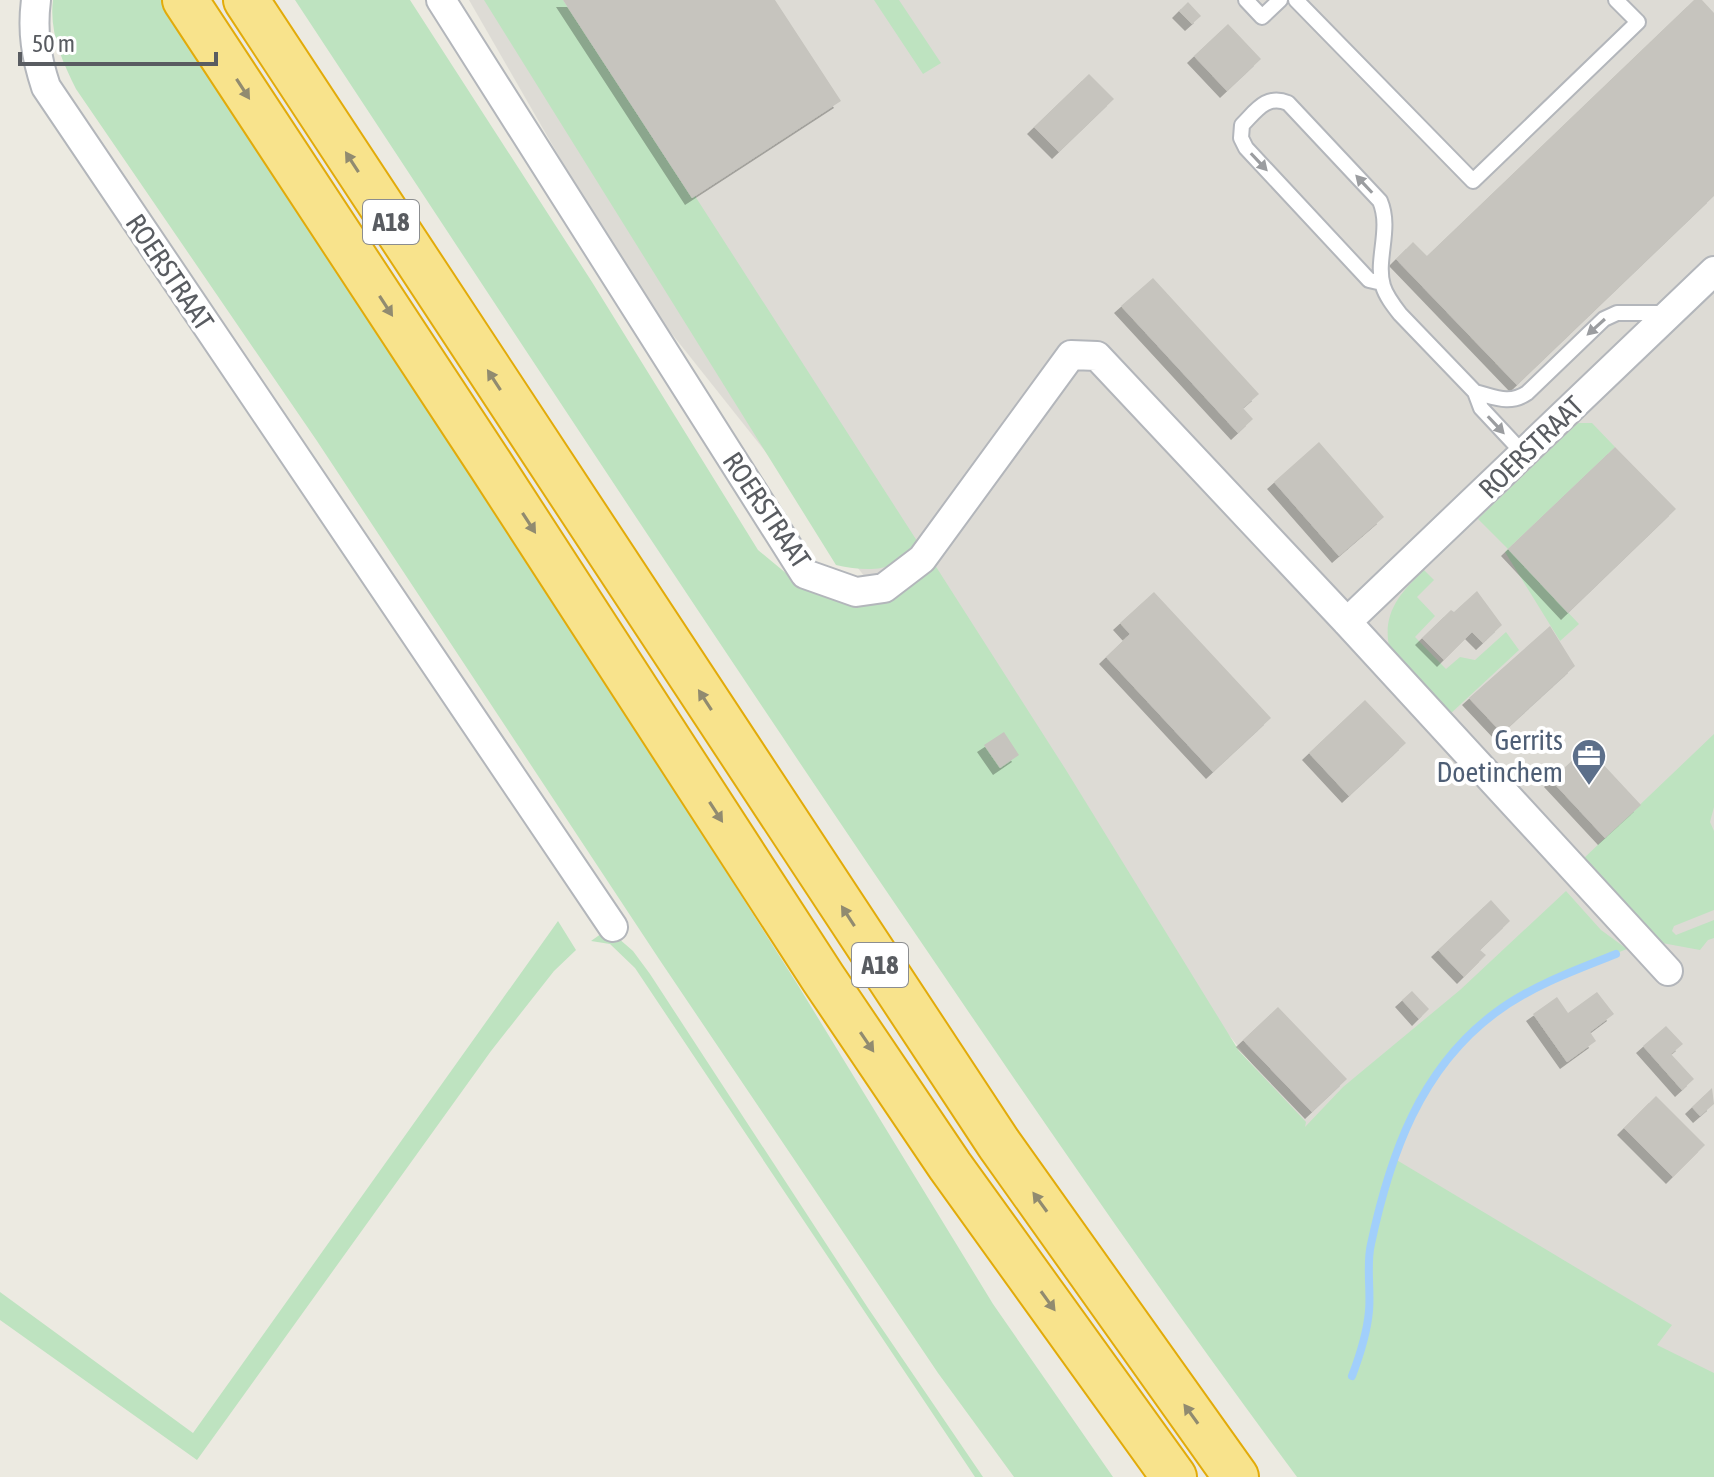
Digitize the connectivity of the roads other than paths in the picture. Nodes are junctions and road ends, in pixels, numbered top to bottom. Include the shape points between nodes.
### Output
1 (36, 0) edge
2 (185, 0) edge
3 (246, 0) edge
4 (441, 0) edge
5 (1246, 0) edge
6 (1280, 0) edge
7 (1296, 0) edge
8 (1616, 0) edge
9 (1714, 271) edge
10 (1382, 283) junction
11 (1670, 313) junction
12 (1475, 392) junction
13 (1524, 454) junction
14 (1347, 622) junction
15 (613, 927) dead end
16 (1668, 971) dead end
17 (1174, 1477) edge
18 (1236, 1477) edge

1 - 15 street, ROERSTRAAT via 33,25 46,87
2 -> 17 highway, A18 via 823,978 950,1166
18 -> 3 highway, A18 via 999,1144
4 - 14 street, ROERSTRAAT via 805,574 856,592 884,588 922,559 1071,355 1097,356
5 - 6 lane via 1262,17
7 - 8 lane via 1473,181 1638,22
9 - 11 street, ROERSTRAAT
10 -> 10 lane via 1385,213 1380,201 1288,103 1266,101 1242,125 1246,148 1369,280
10 - 12 lane via 1400,314
11 -> 12 lane via 1617,313 1604,319 1517,400
11 - 13 street, ROERSTRAAT
12 -> 13 lane via 1481,408
13 - 14 street, ROERSTRAAT
14 - 16 street, ROERSTRAAT

